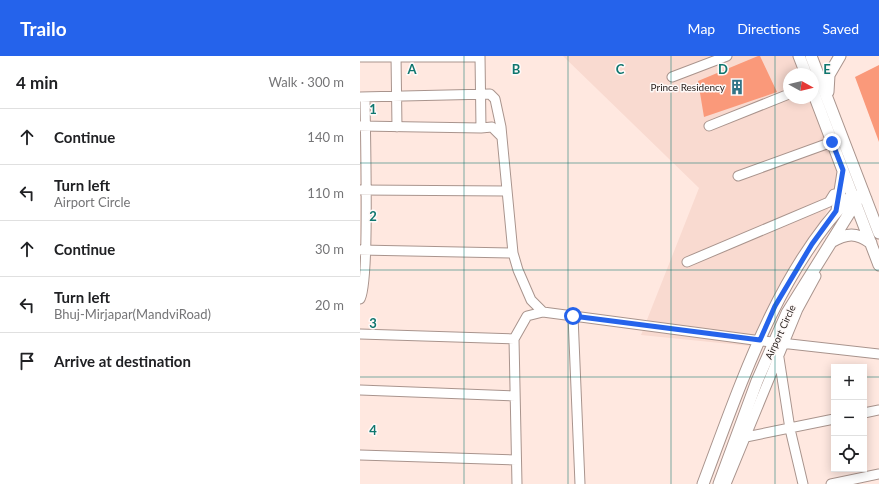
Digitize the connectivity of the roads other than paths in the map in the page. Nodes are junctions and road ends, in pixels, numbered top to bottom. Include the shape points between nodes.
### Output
1 (360, 56) edge
2 (396, 56) edge
3 (480, 56) edge
4 (727, 56) edge
5 (799, 56) edge
6 (805, 56) edge
7 (812, 56) edge
8 (840, 56) edge
9 (804, 68) edge
10 (806, 68) edge
11 (672, 77) dead end
12 (480, 94) junction
13 (396, 95) junction
14 (783, 96) edge
15 (362, 97) edge
16 (828, 100) junction
17 (818, 104) edge
18 (363, 126) edge
19 (709, 126) dead end
20 (397, 127) junction
21 (481, 128) junction
22 (502, 137) junction
23 (832, 142) junction
24 (843, 170) junction
25 (738, 176) dead end
26 (363, 190) edge
27 (506, 192) junction
28 (840, 194) junction
29 (859, 197) junction
30 (836, 211) junction
31 (879, 233) edge
32 (835, 240) junction
33 (870, 243) junction
34 (363, 250) edge
35 (513, 253) junction
36 (687, 262) dead end
37 (879, 265) edge
38 (360, 299) edge
39 (543, 312) junction
40 (573, 316) junction
41 (360, 334) edge
42 (514, 339) junction
43 (760, 340) junction
44 (780, 342) junction
45 (879, 354) edge
46 (778, 357) junction
47 (360, 390) edge
48 (515, 396) junction
49 (879, 410) edge
50 (867, 412) edge
51 (831, 420) edge
52 (790, 428) junction
53 (740, 438) junction
54 (360, 455) edge
55 (516, 460) junction
56 (879, 474) edge
57 (516, 484) edge
58 (580, 484) edge
59 (703, 484) edge
60 (718, 484) edge
61 (726, 484) edge
62 (803, 484) edge
63 (831, 484) edge

1 - 2 street
2 - 3 street
2 - 13 street
3 - 12 street
4 - 11 street
5 - 9 main road
6 - 10 main road
7 - 16 main road
8 - 16 main road via 828,75
12 - 13 street
12 - 21 street
12 - 22 street via 490,94 495,98
13 - 15 street
13 - 20 street
14 - 19 street
15 - 18 street
16 - 29 main road
17 - 23 main road
18 - 20 street
18 - 26 street
20 - 21 street
21 - 22 street via 492,127
22 - 27 street
23 - 24 main road
23 - 25 street
24 - 28 main road
24 - 29 main road
26 - 27 street
26 - 34 street
27 - 35 street
28 - 30 main road
28 - 36 street via 834,194 829,202
29 - 30 main road
29 - 31 main road
29 - 32 main road, Airport Circle
29 - 33 main road
30 - 43 main road, Airport Circle via 812,244 775,306
32 - 33 main road via 849,235 860,235
32 - 44 main road, Airport Circle via 787,313
33 - 37 main road
34 - 35 street
34 - 38 street via 364,290
35 - 39 street via 531,300
39 - 40 street
39 - 42 street via 527,316
40 - 43 street
40 - 58 street
41 - 42 street
42 - 48 street
43 - 44 street
43 - 59 main road, Airport Circle
44 - 45 street
44 - 46 street
44 - 53 main road, Airport Circle
46 - 52 street
46 - 53 street
47 - 48 street
48 - 55 street
49 - 50 street
51 - 52 street
52 - 53 street
52 - 62 street
53 - 60 main road, Airport Circle
53 - 61 street
54 - 55 street
55 - 57 street
56 - 63 street

